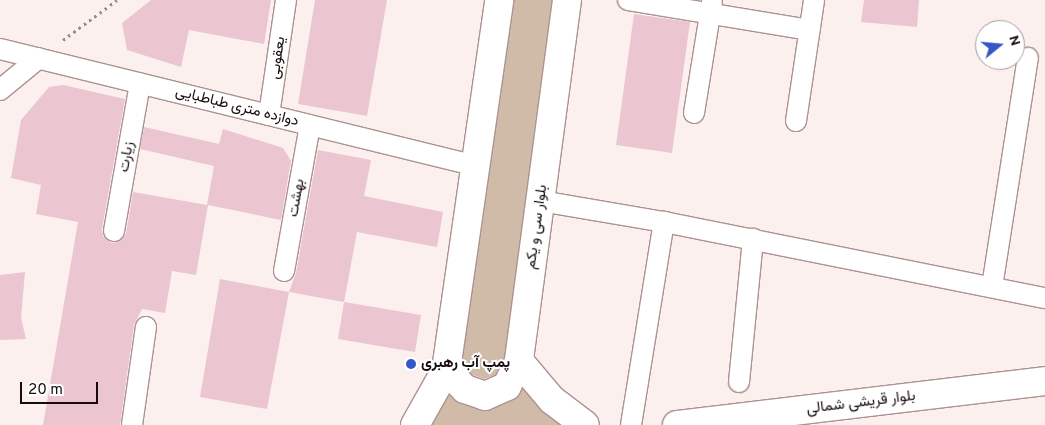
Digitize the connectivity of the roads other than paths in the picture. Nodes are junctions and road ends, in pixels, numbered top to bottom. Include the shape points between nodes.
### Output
1 (286, 0) edge
2 (499, 0) edge
3 (567, 0) edge
4 (628, 0) edge
5 (814, 0) edge
6 (711, 7) edge
7 (810, 30) junction
8 (0, 49) edge
9 (39, 58) junction
10 (1028, 58) dead end
11 (140, 83) junction
12 (0, 90) edge
13 (694, 113) dead end
14 (269, 115) junction
15 (796, 121) dead end
16 (310, 125) junction
17 (474, 165) junction
18 (540, 201) junction
19 (664, 222) junction
20 (114, 231) dead end
21 (753, 239) junction
22 (284, 271) dead end
23 (992, 287) junction
24 (1045, 298) edge
25 (146, 327) dead end
26 (519, 361) junction
27 (446, 370) junction
28 (1045, 381) edge
29 (739, 382) dead end
30 (132, 425) edge
31 (415, 425) edge
32 (585, 425) edge
33 (631, 425) edge
34 (677, 425) edge

1 - 14 street, یعقوبی
2 - 17 main road
3 - 18 main road, بلوار سی و یکم
4 - 6 street
5 - 7 street
6 - 7 street
6 - 13 street
7 - 15 street
8 - 9 street, دوازده متری طباطبایی
9 - 11 street, دوازده متری طباطبایی
9 - 12 street
10 - 23 street
11 - 14 street, دوازده متری طباطبایی
11 - 20 street, زیارت
14 - 16 street, دوازده متری طباطبایی
16 - 17 street, دوازده متری طباطبایی
16 - 22 street, بهشت
17 - 27 main road
18 - 19 street
18 - 26 main road, بلوار سی و یکم
19 - 21 street
19 - 33 street
21 - 23 street
21 - 29 street
23 - 24 street
25 - 30 street
26 - 27 main road, بلوار سی و یکم via 507,386 485,396 466,389
26 - 32 main road via 552,400
27 - 31 main road
28 - 34 main road, بلوار قریشی شمالی

